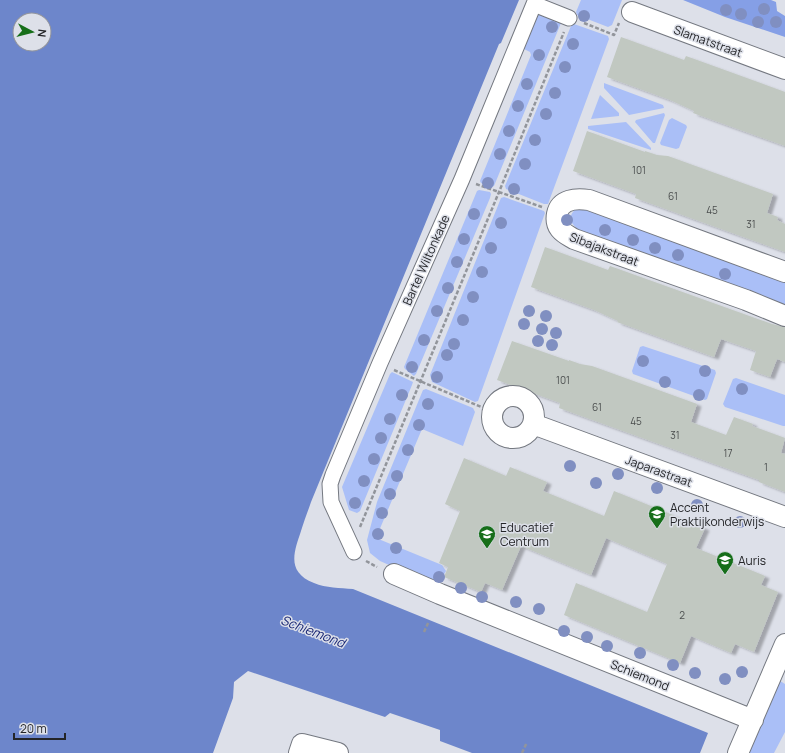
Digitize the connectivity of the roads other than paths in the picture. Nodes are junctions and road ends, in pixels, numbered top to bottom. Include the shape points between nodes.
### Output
1 (632, 12) road end
2 (569, 18) road end
3 (785, 69) edge
4 (785, 272) edge
5 (785, 316) edge
6 (533, 424) junction
7 (785, 517) edge
8 (354, 552) road end
9 (394, 574) road end
10 (785, 644) edge
11 (753, 720) junction
12 (299, 753) edge
13 (338, 753) edge
14 (738, 753) edge

1 - 3 street, Slamatstraat
2 - 8 street, Bartel Wiltonkade via 534,4 462,179 333,475 330,484 331,502
4 - 5 street, Sibajakstraat via 589,200 568,201 563,203 557,212 556,220 565,234
6 - 6 street via 533,411 526,400 520,397 506,397 500,400 493,412 494,425 498,431 510,438 524,435
6 - 7 street, Japarastraat
9 - 11 street, Schiemond
10 - 11 street
11 - 14 street
12 - 13 street via 302,744

